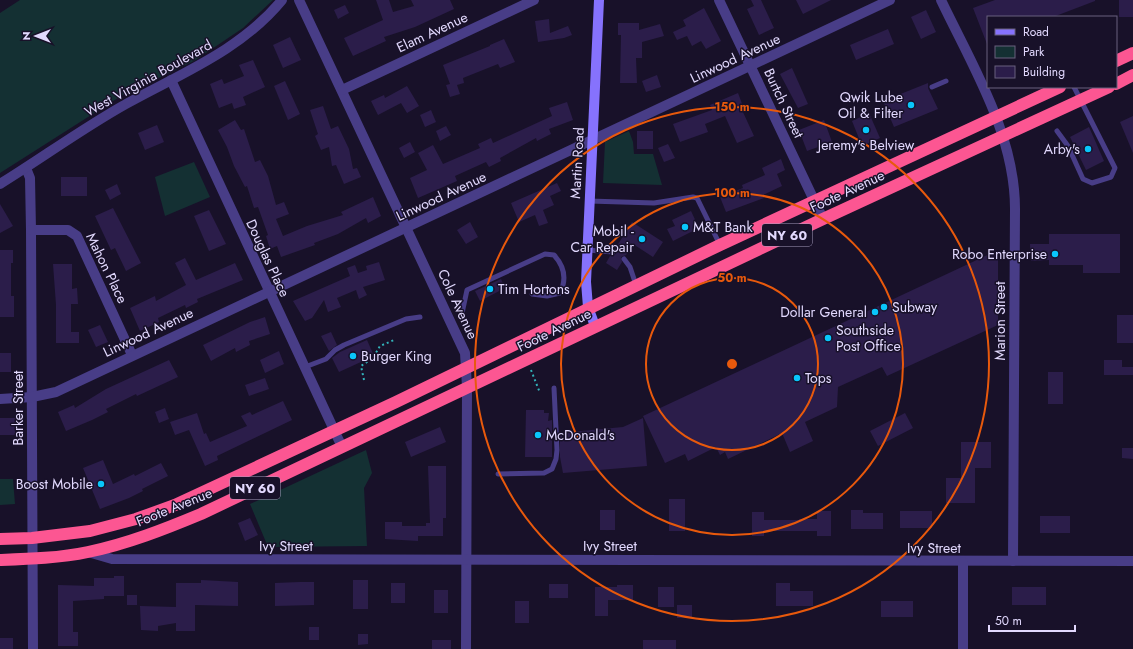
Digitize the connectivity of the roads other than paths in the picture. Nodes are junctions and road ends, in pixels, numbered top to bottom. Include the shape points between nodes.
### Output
1 (282, 0) edge
2 (299, 0) edge
3 (534, 0) edge
4 (599, 0) edge
5 (719, 0) edge
6 (890, 0) edge
7 (941, 0) edge
8 (1133, 53) edge
9 (1117, 61) edge
10 (751, 66) junction
11 (1133, 75) edge
12 (171, 80) junction
13 (946, 81) dead end
14 (1117, 83) edge
15 (932, 87) dead end
16 (1058, 88) edge
17 (1074, 88) edge
18 (1108, 88) edge
19 (342, 90) junction
20 (1081, 101) junction
21 (995, 117) junction
22 (1057, 131) dead end
23 (1003, 135) junction
24 (592, 140) junction
25 (26, 168) junction
26 (0, 184) edge
27 (589, 201) junction
28 (815, 202) junction
29 (823, 219) junction
30 (406, 228) junction
31 (31, 230) junction
32 (720, 245) junction
33 (587, 250) junction
34 (613, 252) dead end
35 (624, 259) dead end
36 (636, 285) junction
37 (268, 292) junction
38 (532, 294) dead end
39 (588, 308) junction
40 (420, 316) dead end
41 (461, 318) dead end
42 (595, 326) junction
43 (132, 355) junction
44 (305, 367) junction
45 (466, 369) junction
46 (467, 387) junction
47 (554, 388) dead end
48 (32, 397) junction
49 (0, 399) edge
50 (335, 430) junction
51 (342, 447) junction
52 (498, 474) dead end
53 (32, 538) junction
54 (0, 539) edge
55 (88, 552) junction
56 (32, 559) junction
57 (0, 560) edge
58 (466, 560) junction
59 (1013, 561) junction
60 (1133, 561) edge
61 (963, 562) junction
62 (33, 649) edge
63 (466, 649) edge
64 (964, 649) edge

1 - 12 street, West Virginia Boulevard via 271,13 231,46 214,58
2 - 19 street, Cole Avenue
3 - 19 street, Elam Avenue
4 - 24 street, Martin Road
5 - 10 street, Burtch Street
6 - 10 street, Linwood Avenue
7 - 21 street, Marion Street
8 - 9 highway
10 - 24 street, Linwood Avenue
10 - 28 street, Burtch Street
11 - 14 highway
12 - 25 street, West Virginia Boulevard via 125,104
12 - 37 street, Douglas Place
13 - 15 lane
16 - 21 highway, Foote Avenue / NY 60
17 - 20 lane
18 - 20 highway, Foote Avenue / NY 60
19 - 30 street, Cole Avenue
20 - 22 lane via 1115,168 1111,177 1092,183 1083,179 1068,146
20 - 23 highway, Foote Avenue / NY 60
21 - 23 street, Marion Street
21 - 28 highway, Foote Avenue / NY 60
23 - 29 highway, Foote Avenue / NY 60
23 - 59 street, Marion Street via 1011,166 1015,202
24 - 27 street, Martin Road
24 - 30 street, Linwood Avenue
25 - 26 street, West Virginia Boulevard
25 - 31 street, Barker Street via 30,178
27 - 32 lane via 654,203 697,198
27 - 33 street, Martin Road
28 - 29 street, Burtch Street
28 - 32 highway, Foote Avenue / NY 60
29 - 42 highway, Foote Avenue / NY 60
30 - 37 street, Linwood Avenue
30 - 45 street, Cole Avenue via 465,353
31 - 43 street, Mahon Place via 68,230 77,236
31 - 48 street, Barker Street
32 - 36 highway, Foote Avenue / NY 60
33 - 34 lane
33 - 39 street, Martin Road
35 - 36 lane via 630,267
36 - 39 highway, Foote Avenue / NY 60
37 - 43 street, Linwood Avenue
37 - 44 street, Douglas Place
38 - 41 lane via 547,296 560,293 564,274 562,262 554,254 545,254 468,290
39 - 42 street, Martin Road
39 - 45 highway, Foote Avenue / NY 60
40 - 44 lane via 406,319 344,345 326,359
42 - 46 highway, Foote Avenue / NY 60
43 - 48 street, Linwood Avenue via 56,392
44 - 50 street, Douglas Place
45 - 46 street, Cole Avenue
45 - 50 highway, Foote Avenue / NY 60
46 - 51 highway, Foote Avenue / NY 60
46 - 58 street, Cole Avenue
47 - 52 lane via 557,450 552,469 544,473
48 - 49 street, Linwood Avenue
48 - 53 street, Barker Street
50 - 51 street, Douglas Place
50 - 53 highway, Foote Avenue / NY 60 via 175,505 136,519 90,531
51 - 55 highway, Foote Avenue / NY 60 via 201,514 125,542
53 - 54 highway, Foote Avenue / NY 60
53 - 56 street, Barker Street
55 - 56 highway, Foote Avenue / NY 60
55 - 58 street, Ivy Street via 112,559
56 - 57 highway, Foote Avenue / NY 60
56 - 62 street, Barker Street
58 - 61 street, Ivy Street
58 - 63 street, Cole Avenue
59 - 60 street, Ivy Street
59 - 61 street, Ivy Street
61 - 64 street

